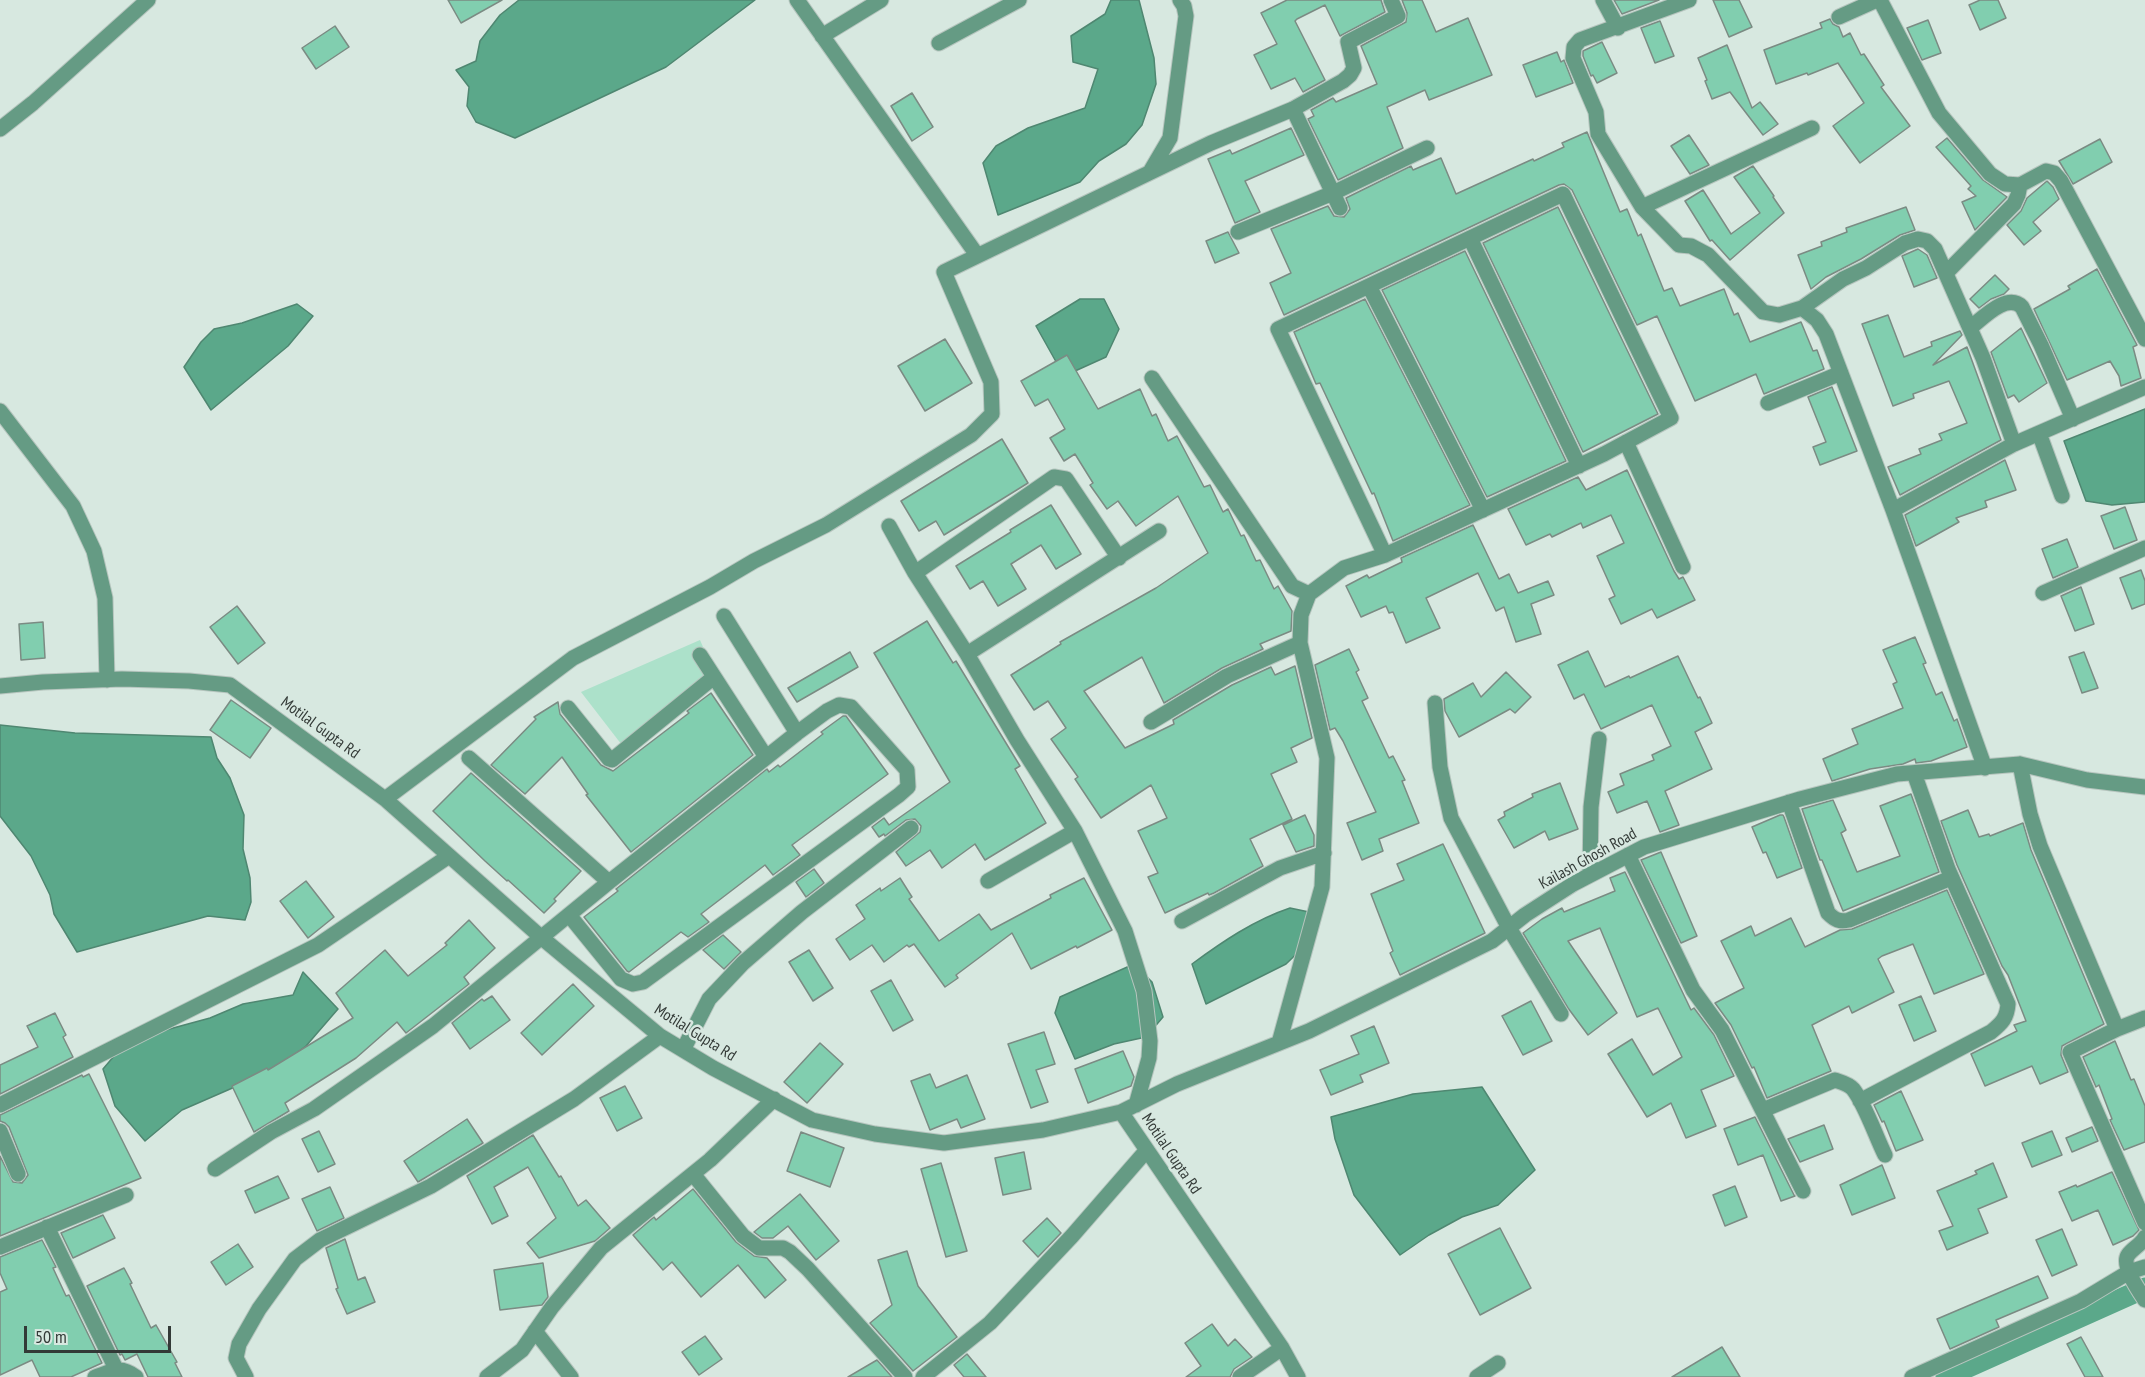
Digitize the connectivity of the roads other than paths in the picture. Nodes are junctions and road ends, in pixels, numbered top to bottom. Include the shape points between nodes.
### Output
1 (148, 0) edge
2 (797, 0) edge
3 (881, 0) edge
4 (1019, 0) edge
5 (1180, 0) edge
6 (1391, 0) edge
7 (1603, 0) edge
8 (1689, 0) edge
9 (1879, 0) edge
10 (1839, 17) dead end
11 (1618, 28) junction
12 (822, 36) junction
13 (939, 43) dead end
14 (1293, 109) junction
15 (1812, 128) dead end
16 (0, 129) edge
17 (1428, 148) dead end
18 (1150, 172) junction
19 (2020, 185) junction
20 (1333, 193) junction
21 (1642, 207) junction
22 (1340, 208) dead end
23 (1238, 232) dead end
24 (1470, 238) junction
25 (976, 255) junction
26 (1946, 273) junction
27 (1369, 286) junction
28 (1803, 308) junction
29 (1970, 328) junction
30 (2145, 339) edge
31 (1841, 373) junction
32 (1152, 378) dead end
33 (2145, 387) edge
34 (1768, 404) dead end
35 (0, 411) edge
36 (2073, 418) junction
37 (2039, 433) junction
38 (1626, 442) junction
39 (2014, 444) junction
40 (1579, 466) junction
41 (2062, 496) dead end
42 (1483, 510) junction
43 (1893, 510) junction
44 (889, 526) dead end
45 (1159, 531) dead end
46 (2145, 548) edge
47 (1385, 555) junction
48 (1119, 558) junction
49 (1683, 567) dead end
50 (915, 573) junction
51 (2043, 593) dead end
52 (1309, 594) junction
53 (724, 615) dead end
54 (1300, 643) junction
55 (700, 654) dead end
56 (967, 654) junction
57 (714, 677) junction
58 (107, 680) junction
59 (0, 686) edge
60 (1436, 703) dead end
61 (568, 708) dead end
62 (1151, 722) dead end
63 (796, 733) junction
64 (1599, 740) dead end
65 (766, 757) junction
66 (469, 758) dead end
67 (2020, 764) junction
68 (1985, 768) junction
69 (1914, 773) junction
70 (2145, 788) edge
71 (385, 799) junction
72 (1789, 802) junction
73 (911, 828) dead end
74 (1075, 831) junction
75 (1324, 853) junction
76 (1628, 855) junction
77 (449, 856) junction
78 (1590, 875) junction
79 (1952, 878) junction
80 (988, 881) dead end
81 (609, 882) junction
82 (569, 915) junction
83 (1182, 921) dead end
84 (1509, 928) junction
85 (542, 938) junction
86 (1561, 1014) dead end
87 (2145, 1018) edge
88 (2117, 1029) junction
89 (660, 1036) junction
90 (1279, 1043) junction
91 (683, 1050) junction
92 (774, 1099) junction
93 (1860, 1101) junction
94 (0, 1105) edge
95 (1136, 1105) junction
96 (1763, 1110) junction
97 (1121, 1112) junction
98 (0, 1131) edge
99 (1146, 1151) junction
100 (1885, 1155) dead end
101 (215, 1169) dead end
102 (18, 1174) dead end
103 (693, 1174) junction
104 (1803, 1191) dead end
105 (126, 1195) dead end
106 (2145, 1223) edge
107 (47, 1227) junction
108 (2145, 1237) edge
109 (0, 1246) edge
110 (2145, 1267) edge
111 (2129, 1272) junction
112 (2145, 1300) edge
113 (535, 1331) junction
114 (1282, 1348) junction
115 (1498, 1363) dead end
116 (116, 1369) junction
117 (95, 1377) edge
118 (136, 1377) edge
119 (246, 1377) edge
120 (487, 1377) edge
121 (571, 1377) edge
122 (905, 1377) edge
123 (923, 1377) edge
124 (1240, 1377) edge
125 (1298, 1377) edge
126 (1477, 1377) edge
127 (1912, 1377) edge

1 - 16 street
2 - 12 street
3 - 12 street
4 - 13 street
5 - 18 street via 1186,16 1170,138
6 - 14 street via 1398,16 1348,42 1354,69 1350,75
7 - 11 street
8 - 11 street
9 - 10 street
9 - 19 street via 1939,113 1990,174 2005,184
11 - 21 street via 1580,40 1573,58 1596,112 1598,134
12 - 25 street
14 - 18 street
14 - 20 street
15 - 21 street
17 - 20 street
18 - 25 street
19 - 26 street via 2014,204
19 - 30 street via 2046,171 2061,181
20 - 22 street
20 - 23 street
21 - 28 street via 1679,245 1708,255 1763,312 1779,315
24 - 27 street
24 - 38 street via 1563,194 1671,418
24 - 40 street
25 - 71 street via 944,272 991,382 992,414 971,435 826,525 573,658
26 - 28 street via 1935,249 1918,239 1843,279
26 - 29 street
27 - 42 street
27 - 47 street via 1278,329
28 - 31 street via 1826,334
29 - 36 street via 2002,304 2018,303
29 - 39 street
31 - 34 street
31 - 43 street
32 - 52 street via 1292,586
33 - 36 street
35 - 58 street via 73,506 94,551 105,598
36 - 37 street
37 - 39 street
37 - 41 street
38 - 40 street
38 - 49 street
39 - 43 street
40 - 42 street
42 - 47 street
43 - 68 street
44 - 50 street
45 - 48 street
46 - 51 street
47 - 52 street via 1344,568
48 - 50 street via 1066,479 1060,476
48 - 56 street
50 - 56 street
52 - 54 street via 1301,615
53 - 63 street
54 - 62 street via 1227,676
54 - 75 street via 1327,758
55 - 57 street
56 - 74 street
57 - 61 street via 612,760
57 - 65 street
58 - 59 street, Motilal Gupta Rd
58 - 71 street, Motilal Gupta Rd via 230,685
60 - 84 street via 1440,767 1451,818
63 - 65 street
63 - 82 street via 839,705 851,707 907,770 908,787 643,982 633,984 621,979
64 - 78 street via 1591,807
65 - 81 street
66 - 81 street
67 - 68 street, Kailash Ghosh Road
67 - 70 street, Kailash Ghosh Road via 2087,780
67 - 88 street via 2040,846
68 - 69 street, Kailash Ghosh Road
69 - 72 street, Kailash Ghosh Road
69 - 79 street
71 - 77 street, Motilal Gupta Rd
72 - 76 street, Kailash Ghosh Road
72 - 79 street via 1828,913 1834,920 1849,920
73 - 91 street via 743,963 710,999
74 - 80 street
74 - 95 street via 1125,931 1144,991 1149,1058
75 - 83 street via 1280,868
75 - 90 street via 1322,887
76 - 78 street, Kailash Ghosh Road
76 - 96 street via 1693,990 1722,1030
77 - 85 street, Motilal Gupta Rd
77 - 94 street via 318,945
78 - 84 street, Kailash Ghosh Road
79 - 93 street via 2008,1004 2007,1015 1992,1032
81 - 82 street
82 - 85 street
84 - 86 street
84 - 90 street, Kailash Ghosh Road via 1492,941
85 - 89 street, Motilal Gupta Rd
85 - 101 street via 415,1039 315,1109
87 - 88 street
88 - 106 street via 2070,1052
89 - 91 street, Motilal Gupta Rd
89 - 119 street via 574,1100 431,1186 320,1240 295,1259 239,1344 236,1358
90 - 95 street, Kailash Ghosh Road
91 - 92 street, Motilal Gupta Rd
92 - 97 street, Motilal Gupta Rd via 812,1120 944,1143 1053,1128
92 - 103 street
93 - 96 street via 1852,1088 1835,1080
93 - 100 street
95 - 97 street, Kailash Ghosh Road
96 - 104 street
97 - 99 street, Motilal Gupta Rd
98 - 102 street
99 - 114 street, Motilal Gupta Rd
99 - 123 street via 990,1323
103 - 113 street via 601,1248
103 - 122 street via 752,1244 759,1248 783,1248 808,1269
105 - 107 street
107 - 109 street
107 - 116 street
108 - 111 street via 2128,1254
110 - 111 street
111 - 112 street
111 - 127 street via 2081,1301
113 - 120 street via 522,1350
113 - 121 street
114 - 124 street
114 - 125 street, Motilal Gupta Rd
115 - 126 street
116 - 117 street
116 - 118 street

